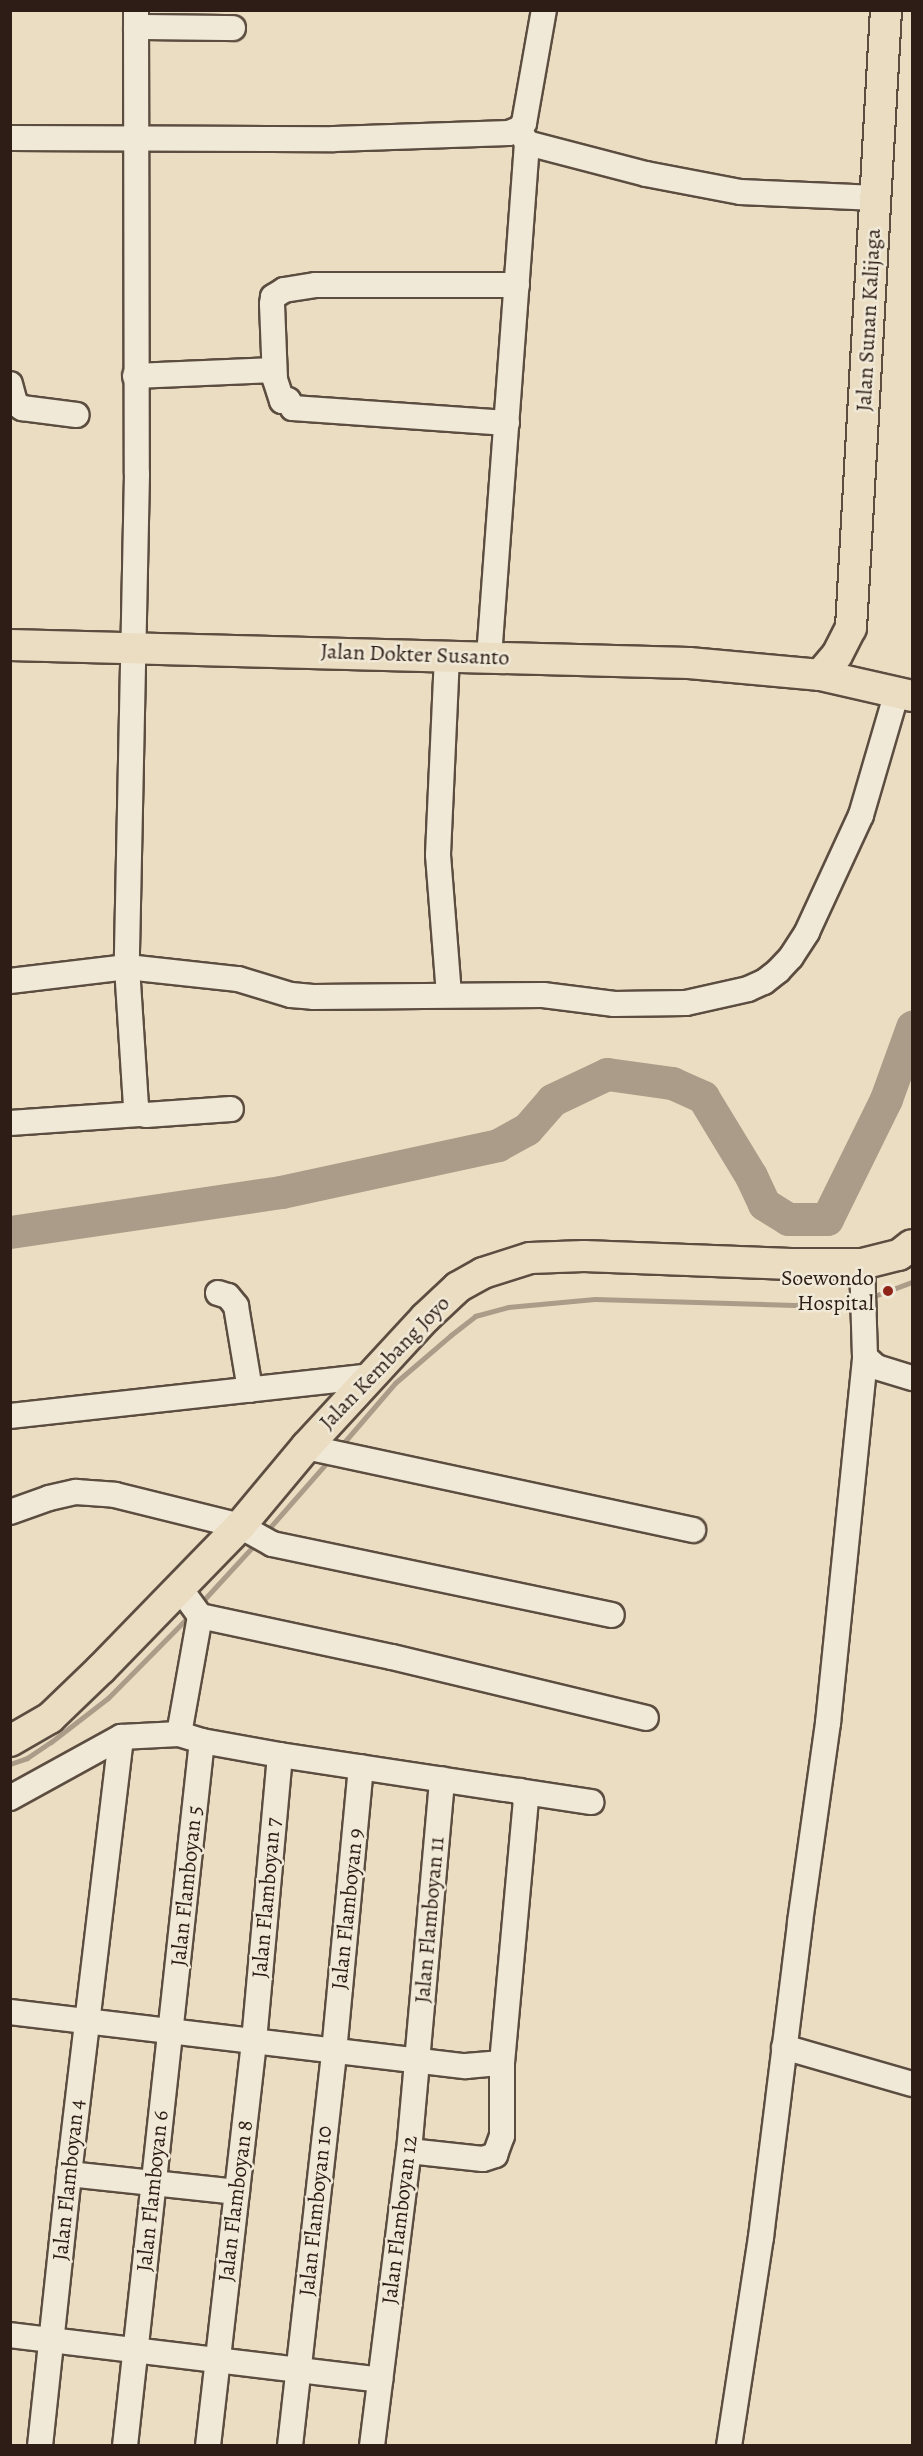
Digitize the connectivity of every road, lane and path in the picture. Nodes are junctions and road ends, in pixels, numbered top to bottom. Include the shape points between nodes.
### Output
1 (544, 10) edge
2 (886, 10) edge
3 (136, 19) edge
4 (233, 28) dead end
5 (523, 136) junction
6 (10, 138) edge
7 (136, 139) junction
8 (877, 198) junction
9 (517, 285) junction
10 (274, 370) junction
11 (135, 376) junction
12 (10, 384) edge
13 (77, 415) dead end
14 (507, 423) junction
15 (850, 628) junction
16 (10, 645) edge
17 (134, 647) junction
18 (447, 656) junction
19 (489, 657) junction
20 (820, 675) junction
21 (896, 691) edge
22 (127, 967) junction
23 (10, 981) edge
24 (448, 994) junction
25 (231, 1109) dead end
26 (140, 1114) junction
27 (10, 1123) edge
28 (912, 1245) edge
29 (862, 1264) junction
30 (218, 1293) dead end
31 (866, 1357) junction
32 (370, 1376) junction
33 (912, 1378) edge
34 (250, 1390) junction
35 (10, 1416) edge
36 (306, 1447) junction
37 (10, 1512) edge
38 (240, 1526) junction
39 (693, 1530) dead end
40 (179, 1587) junction
41 (200, 1616) junction
42 (612, 1616) dead end
43 (646, 1718) dead end
44 (179, 1734) junction
45 (121, 1737) junction
46 (10, 1741) edge
47 (202, 1741) junction
48 (280, 1755) junction
49 (362, 1767) junction
50 (442, 1779) junction
51 (520, 1791) junction
52 (10, 1798) edge
53 (591, 1802) dead end
54 (10, 2012) edge
55 (87, 2021) junction
56 (172, 2031) junction
57 (254, 2041) junction
58 (784, 2047) junction
59 (334, 2052) junction
60 (418, 2061) junction
61 (502, 2063) junction
62 (912, 2084) edge
63 (409, 2151) junction
64 (69, 2174) junction
65 (153, 2183) junction
66 (237, 2192) junction
67 (10, 2335) edge
68 (52, 2340) junction
69 (135, 2351) junction
70 (217, 2361) junction
71 (299, 2370) junction
72 (380, 2380) junction
73 (40, 2445) edge
74 (125, 2445) edge
75 (208, 2445) edge
76 (290, 2445) edge
77 (372, 2445) edge
78 (729, 2445) edge

1 - 5 street
2 - 8 main road, Jalan Sunan Kalijaga
3 - 4 street
3 - 7 street
5 - 7 street
5 - 8 street via 646,174 740,192
5 - 9 street
6 - 7 street
7 - 11 street
8 - 15 main road, Jalan Sunan Kalijaga
9 - 10 street via 315,285 284,290 273,297 272,303
9 - 14 street
10 - 11 street
10 - 14 street via 279,397 288,400 293,408
11 - 17 street
12 - 13 street via 15,403 22,408
14 - 19 street
15 - 20 main road, Jalan Sunan Kalijaga via 837,655
15 - 21 main road, Jalan Sunan Kalijaga via 866,671
16 - 17 main road, Jalan Dokter Susanto
17 - 18 main road, Jalan Dokter Susanto
17 - 22 street
18 - 19 main road, Jalan Dokter Susanto
18 - 24 street via 438,855
19 - 20 main road, Jalan Dokter Susanto via 689,663
20 - 21 main road, Jalan Dokter Susanto
21 - 24 street via 861,815 807,932 791,957 764,982 729,994 662,1005 614,1004 543,995
22 - 23 street
22 - 24 street via 238,979 291,995 313,997 411,998
22 - 26 street via 136,1106
25 - 26 street
26 - 27 street
28 - 29 main road, Jalan Kembang Joyo via 899,1255
29 - 31 street
29 - 32 main road, Jalan Kembang Joyo via 530,1258 483,1273 458,1287
30 - 34 street via 228,1296 236,1306
31 - 33 street via 876,1367
31 - 58 street via 828,1723
32 - 34 street
32 - 36 main road, Jalan Kembang Joyo
34 - 35 street
36 - 38 main road, Jalan Kembang Joyo
36 - 39 street
37 - 38 street via 76,1492 115,1495
38 - 40 main road, Jalan Kembang Joyo
38 - 42 street via 272,1544
40 - 41 street
40 - 46 main road, Jalan Kembang Joyo via 50,1718
41 - 43 street
41 - 44 street
44 - 45 street
44 - 47 street
45 - 52 street
45 - 55 street, Jalan Flamboyan 4
47 - 48 street
47 - 56 street, Jalan Flamboyan 5
48 - 49 street
48 - 57 street, Jalan Flamboyan 7
49 - 50 street
49 - 59 street, Jalan Flamboyan 9
50 - 51 street
50 - 60 street, Jalan Flamboyan 11
51 - 53 street
51 - 61 street via 526,1800
54 - 55 street
55 - 56 street
55 - 64 street, Jalan Flamboyan 4
56 - 57 street
56 - 65 street, Jalan Flamboyan 6
57 - 59 street
57 - 66 street, Jalan Flamboyan 8
58 - 62 street
58 - 78 street via 761,2237
59 - 60 street
59 - 71 street, Jalan Flamboyan 10
60 - 61 street via 466,2066
60 - 63 street, Jalan Flamboyan 12
61 - 63 street via 502,2136 495,2155 483,2159
63 - 72 street, Jalan Flamboyan 12
64 - 65 street
64 - 68 street, Jalan Flamboyan 4
65 - 66 street
65 - 69 street, Jalan Flamboyan 6
66 - 70 street, Jalan Flamboyan 8
67 - 68 street
68 - 69 street
68 - 73 street, Jalan Flamboyan 4
69 - 70 street
69 - 74 street, Jalan Flamboyan 6
70 - 71 street
70 - 75 street, Jalan Flamboyan 8
71 - 72 street
71 - 76 street, Jalan Flamboyan 10
72 - 77 street, Jalan Flamboyan 12

